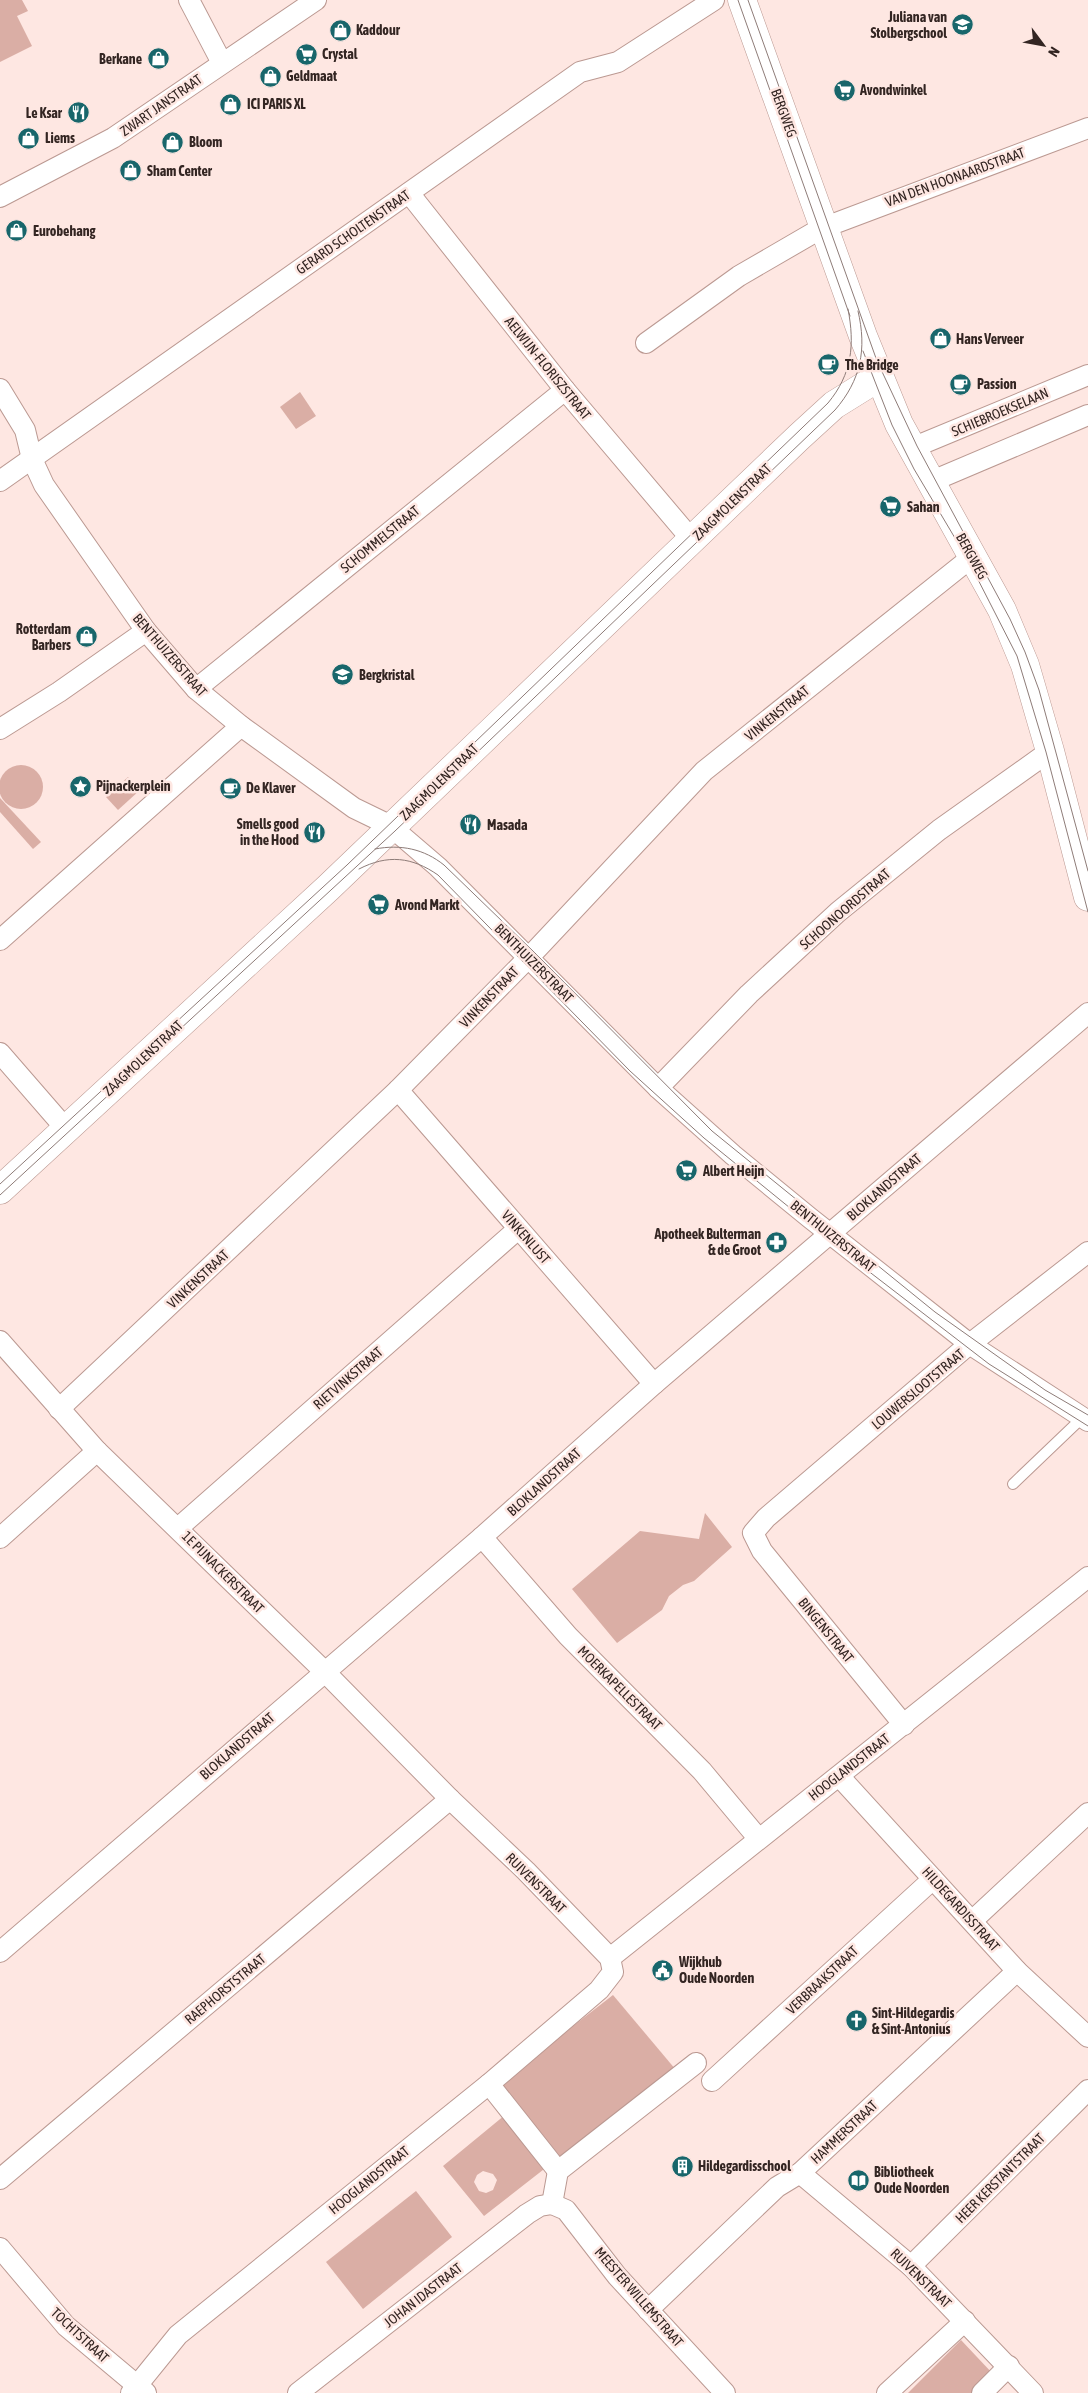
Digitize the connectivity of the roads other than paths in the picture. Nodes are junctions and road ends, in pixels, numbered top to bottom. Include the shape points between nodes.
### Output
1 (189, 0) edge
2 (316, 0) edge
3 (714, 0) edge
4 (742, 0) edge
5 (222, 63) junction
6 (1088, 128) edge
7 (409, 193) junction
8 (0, 197) edge
9 (823, 228) junction
10 (646, 343) dead end
11 (1088, 375) edge
12 (879, 377) junction
13 (0, 390) edge
14 (565, 390) junction
15 (1088, 415) edge
16 (912, 448) junction
17 (32, 459) junction
18 (0, 481) edge
19 (930, 482) junction
20 (692, 540) junction
21 (972, 557) junction
22 (146, 631) junction
23 (196, 688) junction
24 (241, 726) junction
25 (0, 729) edge
26 (1050, 751) junction
27 (392, 827) junction
28 (1086, 880) edge
29 (0, 940) edge
30 (528, 958) junction
31 (1088, 1013) edge
32 (0, 1053) edge
33 (658, 1088) junction
34 (398, 1090) junction
35 (66, 1129) junction
36 (0, 1190) edge
37 (518, 1229) junction
38 (830, 1234) junction
39 (1088, 1252) edge
40 (0, 1341) edge
41 (971, 1345) junction
42 (654, 1384) junction
43 (59, 1409) junction
44 (1085, 1419) edge
45 (98, 1452) junction
46 (1013, 1484) dead end
47 (178, 1528) junction
48 (753, 1533) joint
49 (482, 1537) junction
50 (0, 1538) edge
51 (1088, 1577) edge
52 (324, 1671) junction
53 (904, 1725) junction
54 (839, 1776) junction
55 (450, 1799) junction
56 (1088, 1813) edge
57 (758, 1838) junction
58 (933, 1879) junction
59 (972, 1921) junction
60 (0, 1952) edge
61 (612, 1965) junction
62 (1017, 1971) junction
63 (1088, 2037) edge
64 (696, 2063) dead end
65 (712, 2082) dead end
66 (489, 2084) junction
67 (1088, 2090) edge
68 (558, 2171) junction
69 (800, 2173) junction
70 (0, 2179) edge
71 (552, 2204) junction
72 (0, 2248) edge
73 (912, 2266) junction
74 (648, 2310) junction
75 (965, 2321) junction
76 (1009, 2366) junction
77 (138, 2391) edge
78 (298, 2393) edge
79 (724, 2393) edge
80 (887, 2393) edge
81 (982, 2393) edge
82 (1033, 2393) edge

1 - 5 street
2 - 5 street, ZWART JANSTRAAT
3 - 7 street, GERARD SCHOLTENSTRAAT via 618,62 580,72
4 - 9 street, BERGWEG
5 - 8 street, ZWART JANSTRAAT via 113,138
6 - 9 street, VAN DEN HOONAARDSTRAAT
7 - 14 street, AELWIJN-FLORISZSTRAAT
7 - 17 street, GERARD SCHOLTENSTRAAT
9 - 10 street via 739,276
9 - 12 street, BERGWEG
11 - 16 street, SCHIEBROEKSELAAN
12 - 16 street, BERGWEG
12 - 20 street, ZAAGMOLENSTRAAT via 834,405
13 - 17 street, BENTHUIZERSTRAAT via 25,430
14 - 20 street, AELWIJN-FLORISZSTRAAT
14 - 23 street, SCHOMMELSTRAAT
15 - 19 street
16 - 19 street, BERGWEG
17 - 18 street, GERARD SCHOLTENSTRAAT
17 - 22 street, BENTHUIZERSTRAAT via 44,484
19 - 21 street, BERGWEG
20 - 27 street, ZAAGMOLENSTRAAT
21 - 26 street, BERGWEG via 1002,610 1025,665
21 - 30 street, VINKENSTRAAT via 704,771
22 - 23 street, BENTHUIZERSTRAAT
22 - 25 street
23 - 24 street, BENTHUIZERSTRAAT
24 - 27 street, BENTHUIZERSTRAAT via 354,808
24 - 29 street
26 - 28 street, BERGWEG
26 - 33 street, SCHOONOORDSTRAAT via 939,830 838,912 749,994
27 - 30 street, BENTHUIZERSTRAAT via 438,867
27 - 35 street, ZAAGMOLENSTRAAT
30 - 33 street, BENTHUIZERSTRAAT
30 - 34 street, VINKENSTRAAT
31 - 38 street, BLOKLANDSTRAAT
32 - 35 street
33 - 38 street, BENTHUIZERSTRAAT
34 - 37 street, VINKENLUST
34 - 43 street, VINKENSTRAAT
35 - 36 street, ZAAGMOLENSTRAAT
37 - 42 street, VINKENLUST
37 - 47 street, RIETVINKSTRAAT
38 - 41 street, BENTHUIZERSTRAAT
38 - 42 street, BLOKLANDSTRAAT
39 - 41 street, LOUWERSLOOTSTRAAT
40 - 43 street, 1E PIJNACKERSTRAAT
41 - 44 street, BENTHUIZERSTRAAT
41 - 48 street, LOUWERSLOOTSTRAAT via 766,1518
42 - 49 street, BLOKLANDSTRAAT
43 - 45 street, 1E PIJNACKERSTRAAT
44 - 46 lane
45 - 47 street, 1E PIJNACKERSTRAAT
45 - 50 street
47 - 52 street, 1E PIJNACKERSTRAAT
48 - 53 street, BINGENSTRAAT via 762,1550
49 - 52 street, BLOKLANDSTRAAT
49 - 57 street, MOERKAPELLESTRAAT via 568,1636 702,1771
51 - 53 street, HOOGLANDSTRAAT
52 - 55 street, 1E PIJNACKERSTRAAT
52 - 60 street, BLOKLANDSTRAAT
53 - 54 street, HOOGLANDSTRAAT
54 - 57 street, HOOGLANDSTRAAT
54 - 58 street, HILDEGARDISSTRAAT
55 - 61 street, RUIVENSTRAAT via 526,1871
55 - 70 street, RAEPHORSTSTRAAT
56 - 59 street
57 - 61 street, HOOGLANDSTRAAT
58 - 59 street, HILDEGARDISSTRAAT
58 - 65 street, VERBRAAKSTRAAT
59 - 62 street, HILDEGARDISSTRAAT
61 - 66 street, HOOGLANDSTRAAT via 599,1990
62 - 63 street, HILDEGARDISSTRAAT
62 - 69 street, HAMMERSTRAAT
64 - 68 street
66 - 68 street
66 - 77 street, HOOGLANDSTRAAT via 178,2335
67 - 73 street, HEER KERSTANTSTRAAT
68 - 71 street
69 - 73 street, RUIVENSTRAAT
69 - 74 street, HAMMERSTRAAT via 777,2187
71 - 74 street, MEESTER WILLEMSTRAAT via 566,2210
71 - 78 street, JOHAN IDASTRAAT via 540,2206 527,2214
72 - 77 street, TOCHTSTRAAT via 66,2326
73 - 75 street, RUIVENSTRAAT
74 - 79 street, MEESTER WILLEMSTRAAT
75 - 76 street, RUIVENSTRAAT
75 - 80 street
76 - 81 street
76 - 82 street, RUIVENSTRAAT

